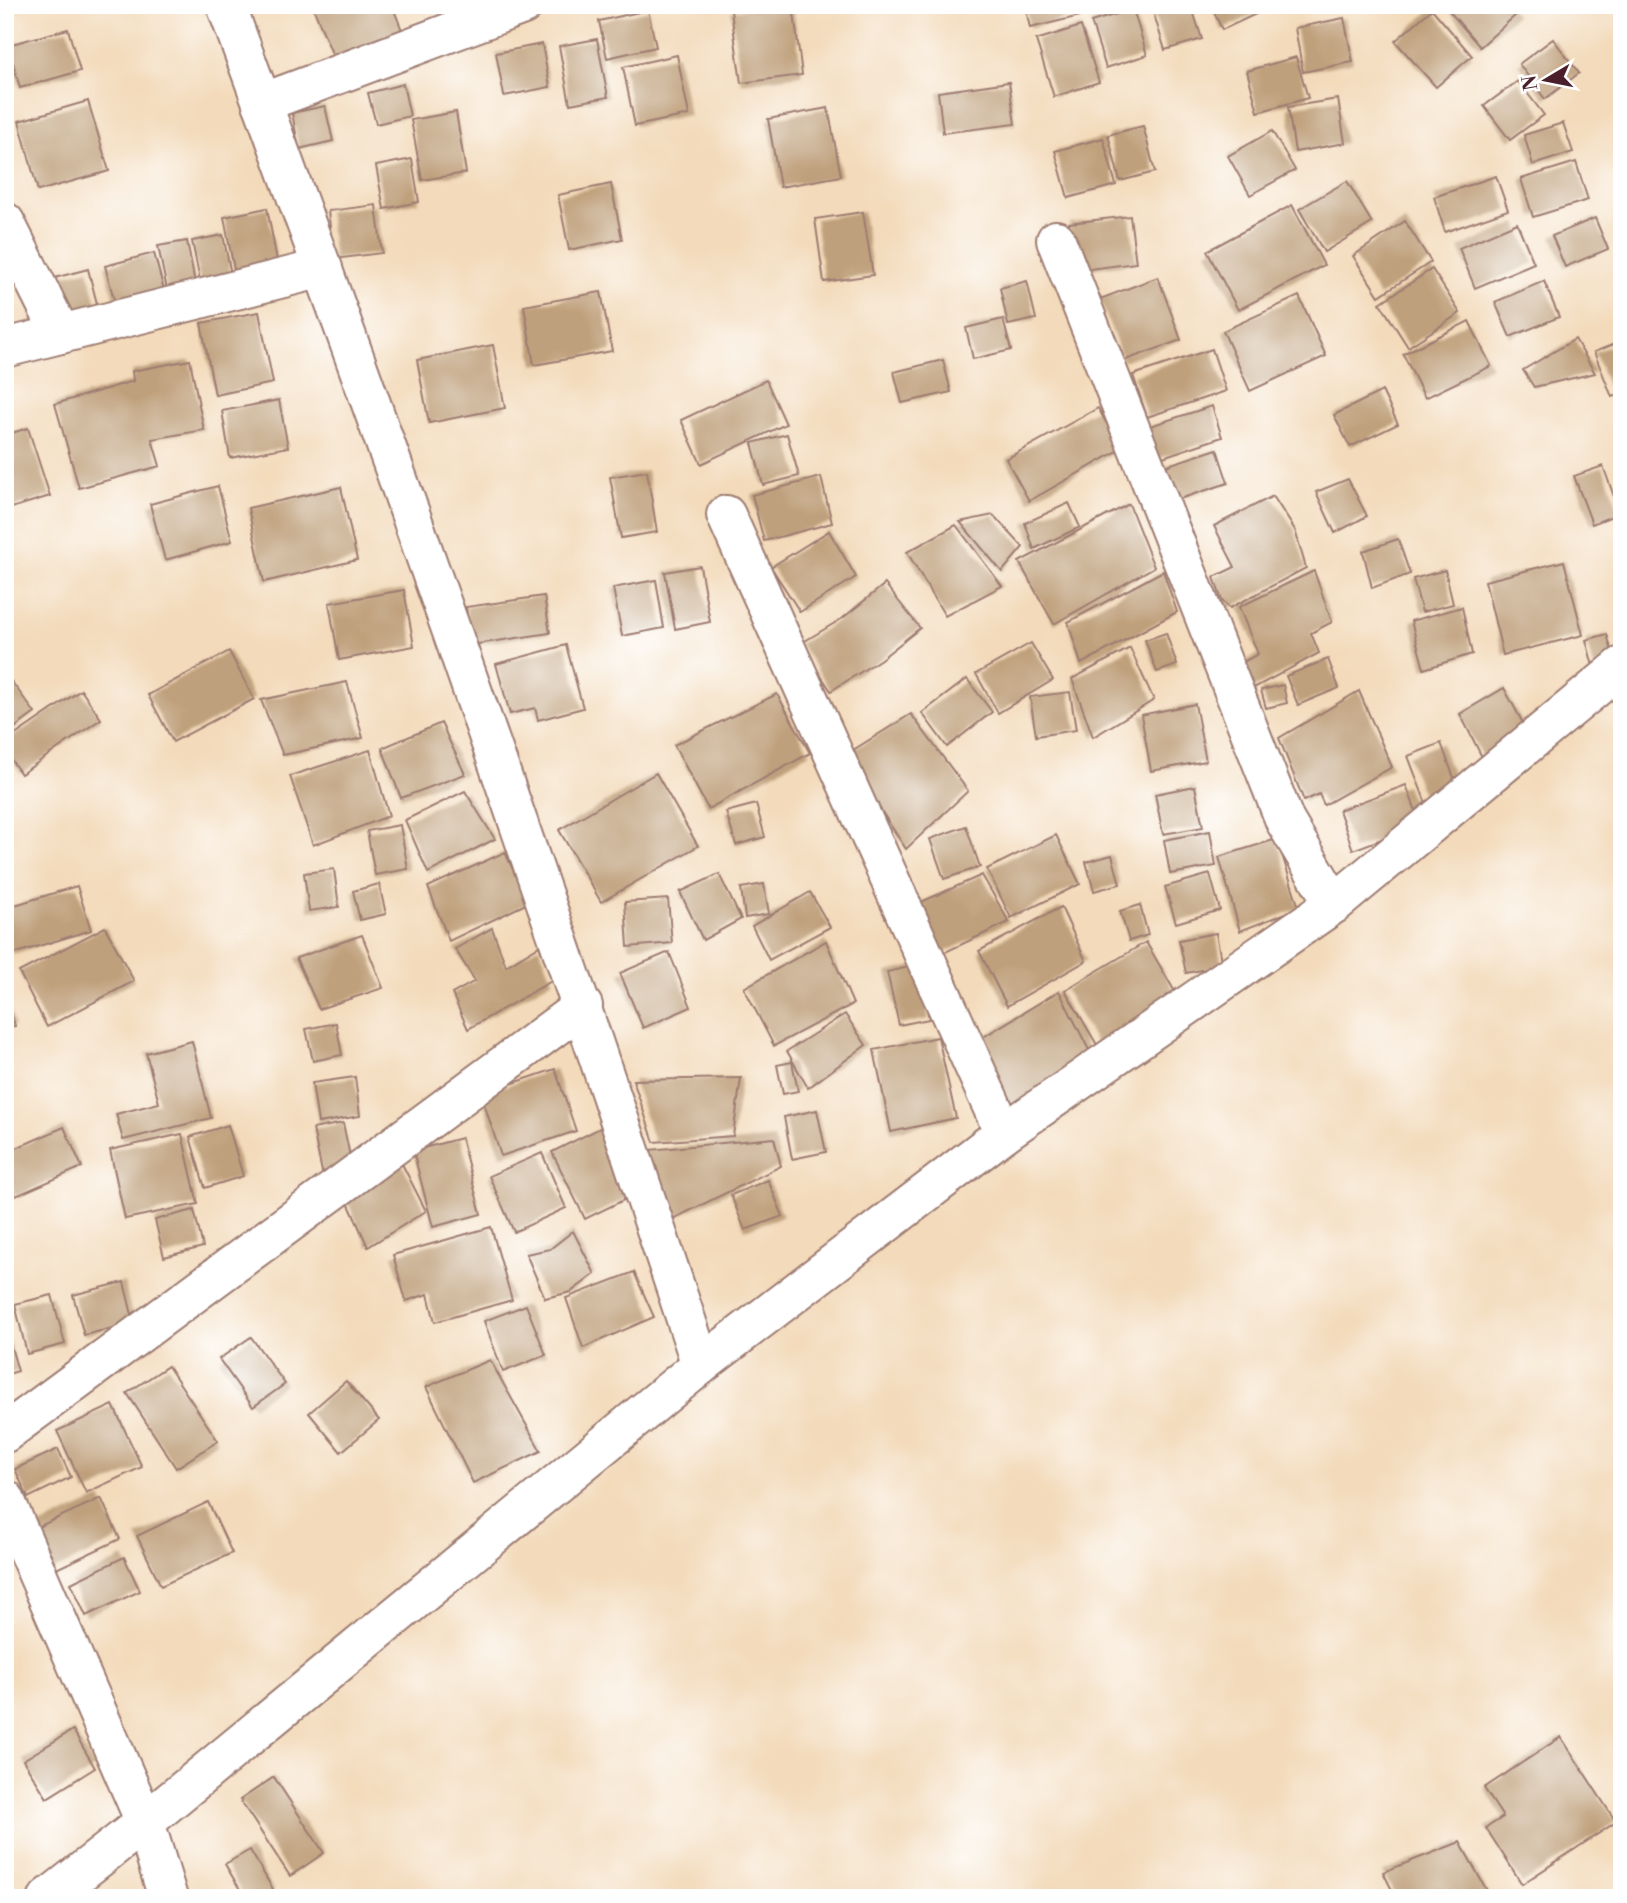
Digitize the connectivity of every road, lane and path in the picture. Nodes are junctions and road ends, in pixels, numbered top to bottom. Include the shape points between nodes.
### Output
1 (226, 5) edge
2 (523, 5) edge
3 (262, 103) junction
4 (5, 222) edge
5 (1056, 240) dead end
6 (323, 268) junction
7 (61, 334) junction
8 (5, 348) edge
9 (726, 515) dead end
10 (1622, 666) edge
11 (1334, 904) junction
12 (583, 1006) junction
13 (1004, 1133) junction
14 (701, 1365) junction
15 (5, 1433) edge
16 (5, 1500) edge
17 (145, 1822) junction
18 (48, 1898) edge
19 (168, 1898) edge

1 - 3 street
2 - 3 street
3 - 6 street
4 - 7 street
5 - 11 street via 1285,821
6 - 7 street
6 - 12 street
7 - 8 street
9 - 13 street
10 - 11 street
11 - 13 street
12 - 14 street
12 - 15 street
13 - 14 street
14 - 17 street
16 - 17 street
17 - 18 street
17 - 19 street

